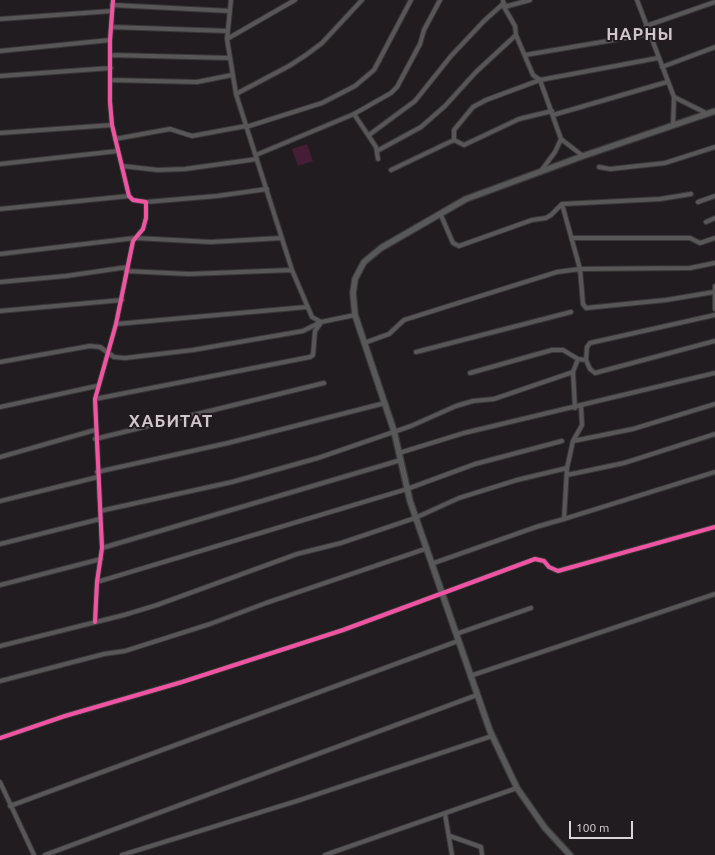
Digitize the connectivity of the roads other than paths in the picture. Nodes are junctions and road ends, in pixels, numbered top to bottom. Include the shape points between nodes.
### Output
1 (231, 0) edge
2 (295, 0) edge
3 (362, 0) edge
4 (410, 0) edge
5 (440, 0) edge
6 (530, 0) edge
7 (637, 0) edge
8 (113, 2) edge
9 (715, 2) edge
10 (504, 3) edge
11 (112, 11) junction
12 (230, 11) junction
13 (0, 19) edge
14 (646, 26) junction
15 (111, 27) junction
16 (228, 31) junction
17 (516, 34) junction
18 (649, 34) junction
19 (228, 39) junction
20 (110, 40) junction
21 (715, 47) edge
22 (0, 51) edge
23 (525, 55) junction
24 (110, 56) junction
25 (229, 58) junction
26 (658, 58) junction
27 (662, 67) junction
28 (111, 68) junction
29 (232, 75) junction
30 (0, 76) edge
31 (110, 80) junction
32 (540, 80) junction
33 (667, 82) junction
34 (236, 94) junction
35 (674, 97) junction
36 (715, 111) edge
37 (552, 113) junction
38 (354, 114) junction
39 (706, 114) junction
40 (112, 125) junction
41 (246, 126) junction
42 (673, 126) junction
43 (0, 133) edge
44 (369, 135) junction
45 (116, 139) junction
46 (561, 139) junction
47 (454, 140) junction
48 (715, 147) edge
49 (118, 151) junction
50 (377, 151) junction
51 (583, 156) junction
52 (256, 157) junction
53 (378, 159) dead end
54 (0, 164) edge
55 (122, 166) junction
56 (599, 167) dead end
57 (391, 170) dead end
58 (541, 171) junction
59 (267, 189) junction
60 (691, 194) dead end
61 (129, 196) junction
62 (715, 196) edge
63 (146, 202) junction
64 (698, 202) dead end
65 (562, 204) junction
66 (0, 209) edge
67 (440, 213) junction
68 (715, 218) edge
69 (706, 222) dead end
70 (135, 238) junction
71 (282, 238) junction
72 (573, 238) junction
73 (715, 238) edge
74 (0, 254) edge
75 (715, 263) edge
76 (127, 269) junction
77 (580, 269) junction
78 (292, 270) junction
79 (0, 282) edge
80 (715, 286) edge
81 (714, 292) junction
82 (122, 300) junction
83 (307, 307) junction
84 (715, 307) edge
85 (0, 311) edge
86 (571, 312) dead end
87 (355, 315) junction
88 (715, 315) edge
89 (321, 322) junction
90 (116, 324) junction
91 (715, 341) edge
92 (364, 343) junction
93 (416, 352) dead end
94 (107, 354) junction
95 (578, 359) junction
96 (586, 360) junction
97 (0, 362) edge
98 (573, 372) junction
99 (470, 373) dead end
100 (715, 374) edge
101 (324, 383) dead end
102 (97, 386) junction
103 (95, 399) junction
104 (385, 403) junction
105 (715, 404) edge
106 (581, 406) junction
107 (0, 407) edge
108 (575, 408) junction
109 (95, 430) junction
110 (394, 432) junction
111 (715, 434) edge
112 (96, 439) junction
113 (562, 441) dead end
114 (573, 441) junction
115 (399, 453) junction
116 (0, 457) edge
117 (401, 460) junction
118 (567, 468) junction
119 (715, 472) edge
120 (98, 475) junction
121 (566, 475) junction
122 (407, 489) junction
123 (0, 501) edge
124 (100, 511) junction
125 (415, 518) junction
126 (100, 519) junction
127 (564, 519) junction
128 (715, 527) edge
129 (0, 544) edge
130 (102, 548) junction
131 (425, 548) junction
132 (101, 558) junction
133 (431, 564) junction
134 (98, 582) junction
135 (0, 585) edge
136 (715, 594) edge
137 (442, 595) junction
138 (531, 608) dead end
139 (95, 622) junction
140 (456, 634) junction
141 (458, 641) junction
142 (0, 646) edge
143 (470, 676) junction
144 (0, 680) edge
145 (477, 695) junction
146 (492, 736) junction
147 (0, 738) edge
148 (1, 785) edge
149 (517, 788) junction
150 (10, 806) junction
151 (445, 814) junction
152 (450, 836) junction
153 (34, 855) edge
154 (45, 855) edge
155 (122, 855) edge
156 (326, 855) edge
157 (452, 855) edge
158 (482, 855) edge
159 (570, 855) edge

1 - 12 street
2 - 19 street
3 - 34 street via 322,43 306,55
4 - 41 street via 374,70 356,86 322,103
5 - 38 street via 397,87
6 - 10 street
7 - 14 street
8 - 11 street
8 - 12 street
9 - 14 street
10 - 17 street
10 - 44 street via 451,56 414,101
11 - 13 street
11 - 15 street
12 - 16 street
14 - 18 street
15 - 16 street
15 - 20 street
16 - 19 street
17 - 23 street
17 - 50 street via 421,127
18 - 23 street
18 - 26 street
19 - 25 street
20 - 22 street
20 - 24 street
21 - 27 street
23 - 32 street via 533,76
24 - 25 street
24 - 28 street
25 - 29 street
26 - 27 street
26 - 32 street
27 - 33 street
28 - 30 street
28 - 31 street
29 - 31 street via 197,82
29 - 34 street
31 - 40 street
32 - 37 street
32 - 47 street via 473,107 454,130
33 - 35 street
33 - 37 street
34 - 41 street
35 - 39 street
35 - 42 street
36 - 39 main road
37 - 46 street
37 - 47 street via 519,119 464,145
38 - 44 street
38 - 52 street
39 - 42 main road
40 - 43 street
40 - 45 street
41 - 45 street via 192,136 170,129
41 - 52 street
42 - 51 main road
44 - 50 street
45 - 49 street
46 - 51 street
46 - 58 street
47 - 57 street
48 - 56 street via 665,163 610,169
49 - 54 street
49 - 55 street
50 - 53 street
51 - 58 main road
52 - 55 street via 185,169 158,170
52 - 59 street
55 - 61 street
58 - 67 main road via 466,199
59 - 63 street
59 - 71 street
60 - 65 street via 660,199
61 - 63 street via 133,200
61 - 66 street
62 - 64 street
63 - 70 street via 143,229
65 - 67 street via 546,218 532,220 459,246 453,243
65 - 72 street
67 - 87 main road via 381,248 364,262 355,279
68 - 69 street
70 - 71 street via 211,242
70 - 74 street
70 - 76 street
71 - 78 street
72 - 73 street via 690,238 700,243
72 - 77 street
75 - 77 street via 690,268
76 - 78 street via 189,274
76 - 79 street
76 - 82 street
77 - 81 street via 583,304 588,309
77 - 92 street via 557,272 404,320 389,334
78 - 83 street
80 - 81 street
81 - 84 street
82 - 85 street
82 - 90 street
83 - 89 street via 312,318
83 - 90 street
86 - 93 street
87 - 89 street
87 - 92 main road
88 - 96 street via 590,343 587,347
89 - 94 street via 303,332 193,350 125,358
89 - 103 street via 315,331 313,355 310,357
90 - 94 street
91 - 96 street via 595,373
92 - 104 main road
94 - 97 street via 100,347 90,346
94 - 102 street
95 - 96 street
95 - 98 street
95 - 99 street via 563,350 552,350
98 - 108 street
98 - 110 street via 494,399 456,406
100 - 106 street
101 - 112 street
102 - 103 street
102 - 107 street
103 - 109 street
104 - 110 main road
104 - 120 street
105 - 114 street via 633,429
106 - 108 street
106 - 114 street via 582,425
108 - 115 street via 464,433
109 - 112 street
109 - 116 street
110 - 115 main road
110 - 124 street via 318,458 232,482
111 - 121 street via 624,462
112 - 120 street
113 - 122 street via 475,464
114 - 118 street
115 - 117 main road
117 - 122 main road
117 - 130 street
118 - 121 street
118 - 125 street via 459,498
119 - 127 street
120 - 123 street
120 - 124 street
121 - 127 street
122 - 125 main road
122 - 134 street
124 - 126 street
125 - 131 main road
125 - 139 street via 341,543 297,554 157,605
126 - 129 street
126 - 130 street
127 - 133 street
128 - 137 street via 558,571 544,561 534,560
130 - 132 street
131 - 133 main road
131 - 144 street via 210,624 132,648
132 - 134 street
132 - 135 street
133 - 137 main road
134 - 139 street
136 - 143 street
137 - 140 main road
137 - 147 street via 343,630
138 - 140 street
139 - 142 street
140 - 141 main road
141 - 143 main road
141 - 150 street
143 - 145 main road
145 - 146 main road
145 - 154 street
146 - 149 main road
146 - 155 street via 300,800
148 - 150 street
149 - 151 street
149 - 159 main road via 545,828
150 - 153 street
151 - 152 street
151 - 156 street
152 - 157 street
152 - 158 street via 481,847

